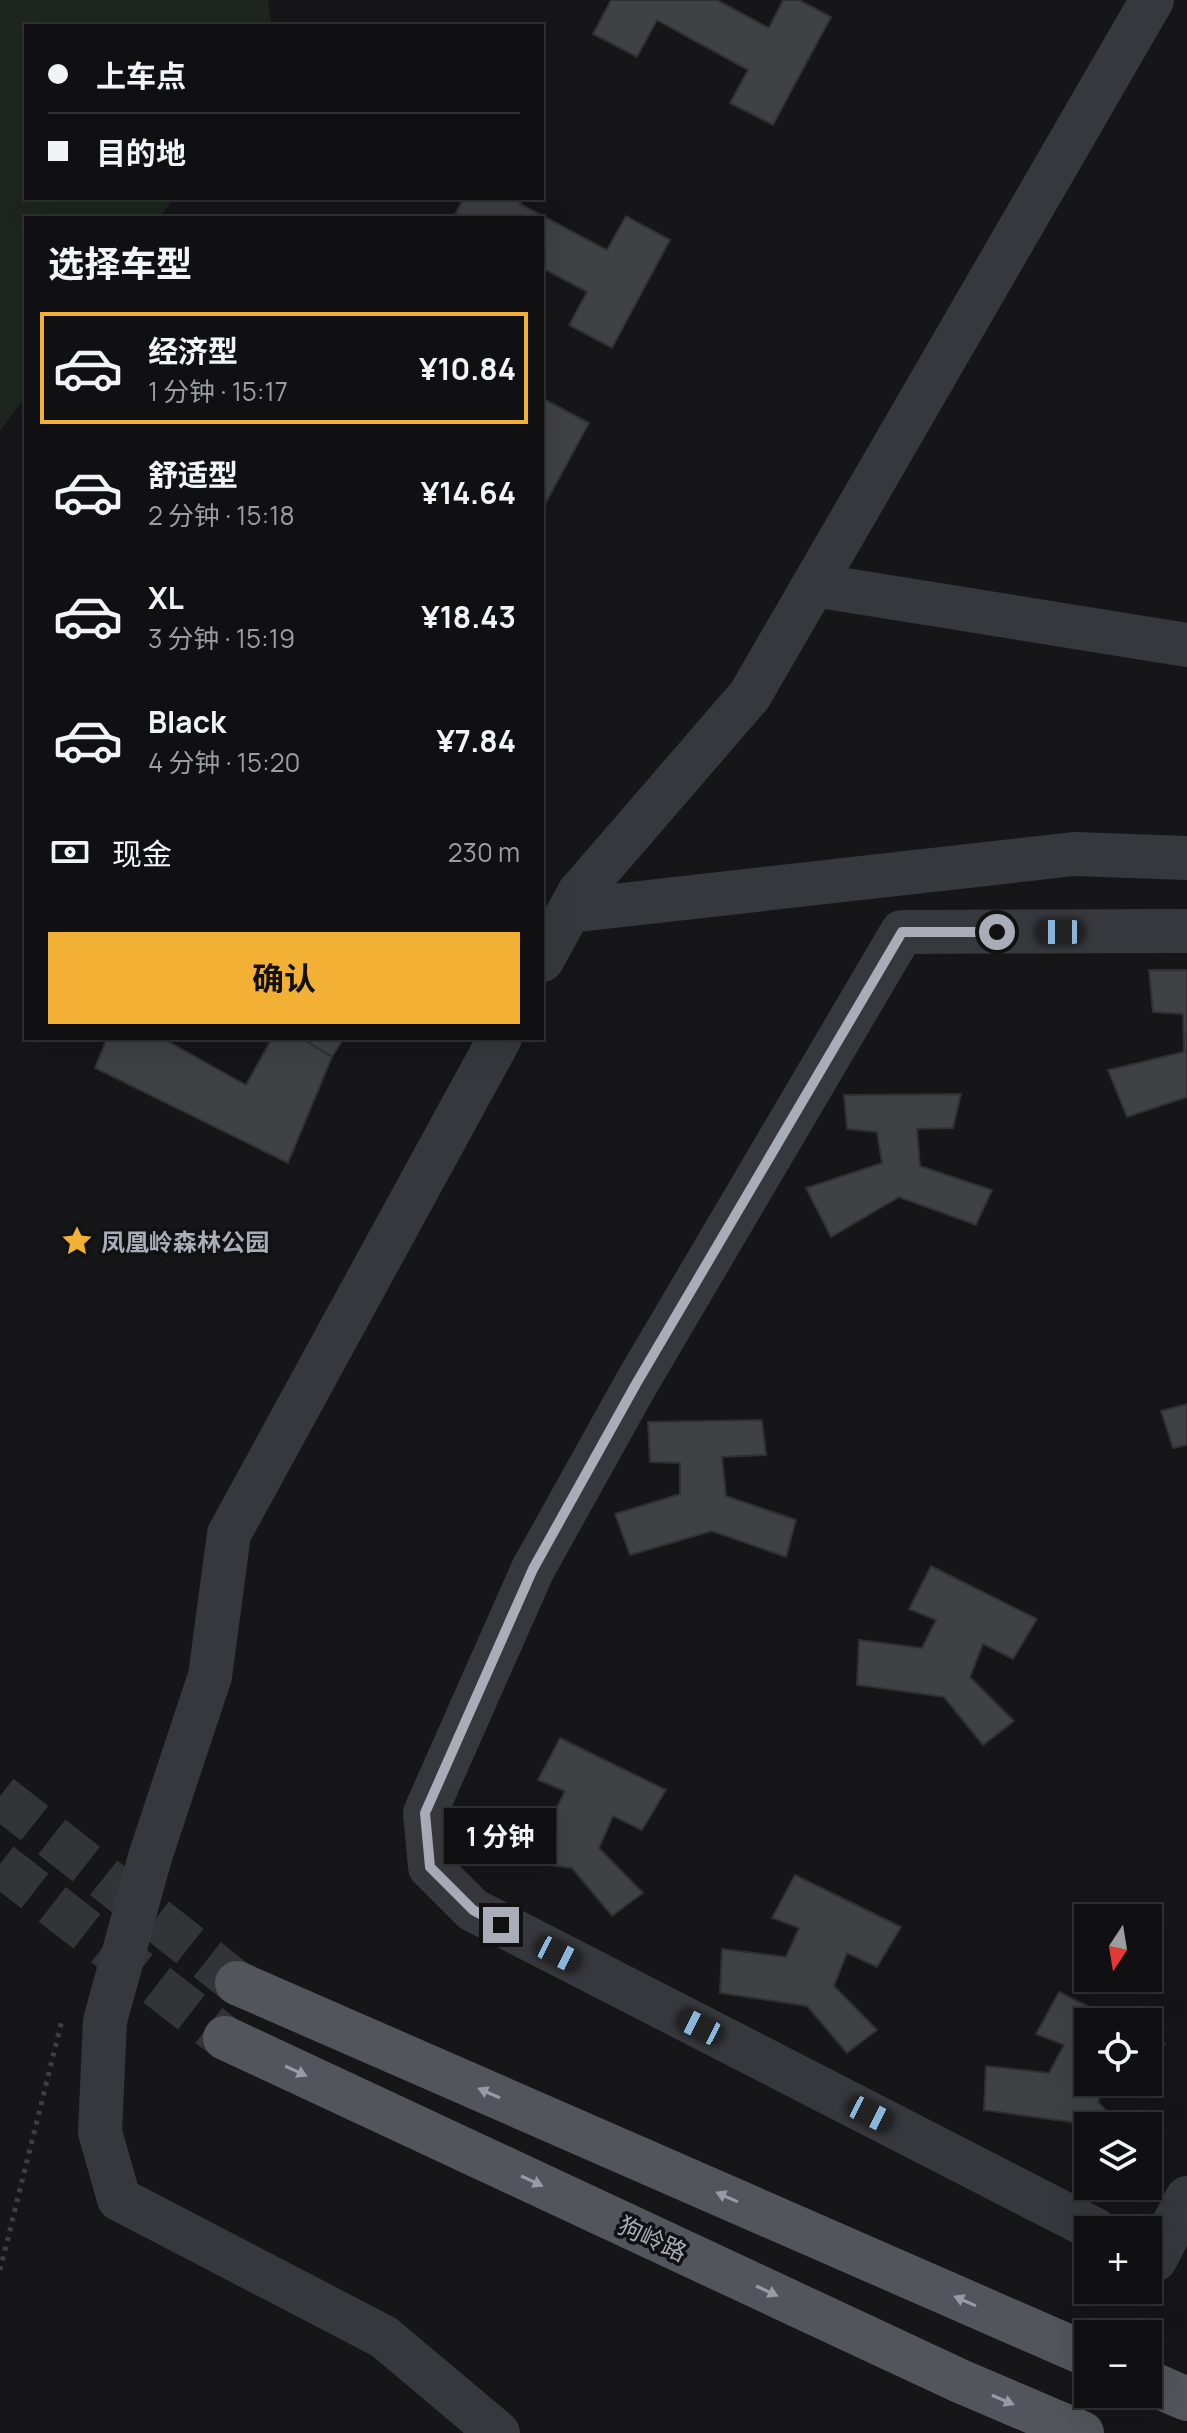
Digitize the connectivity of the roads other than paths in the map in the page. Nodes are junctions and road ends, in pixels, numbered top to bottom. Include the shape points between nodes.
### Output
1 (1152, 0) edge
2 (814, 585) junction
3 (1187, 645) edge
4 (1187, 858) edge
5 (569, 911) junction
6 (1187, 931) edge
7 (544, 956) edge
8 (499, 1040) edge
9 (237, 1983) tunnel mouth
10 (225, 2038) tunnel mouth
11 (1187, 2198) edge
12 (1074, 2219) edge
13 (1163, 2264) edge
14 (1074, 2349) edge
15 (1162, 2388) edge
16 (1187, 2399) edge
17 (498, 2433) edge
18 (1082, 2433) edge

1 - 2 street
2 - 3 street
2 - 5 street via 750,695
4 - 5 street via 1074,854
5 - 7 street
6 - 12 street via 902,932 533,1569 425,1813 430,1867 473,1910
8 - 17 street via 229,1534 210,1676 150,1857 105,2021 100,2132 119,2199 384,2337
14 -> 9 main road
10 -> 18 main road, 狗岭路
11 - 13 street
15 - 16 main road

